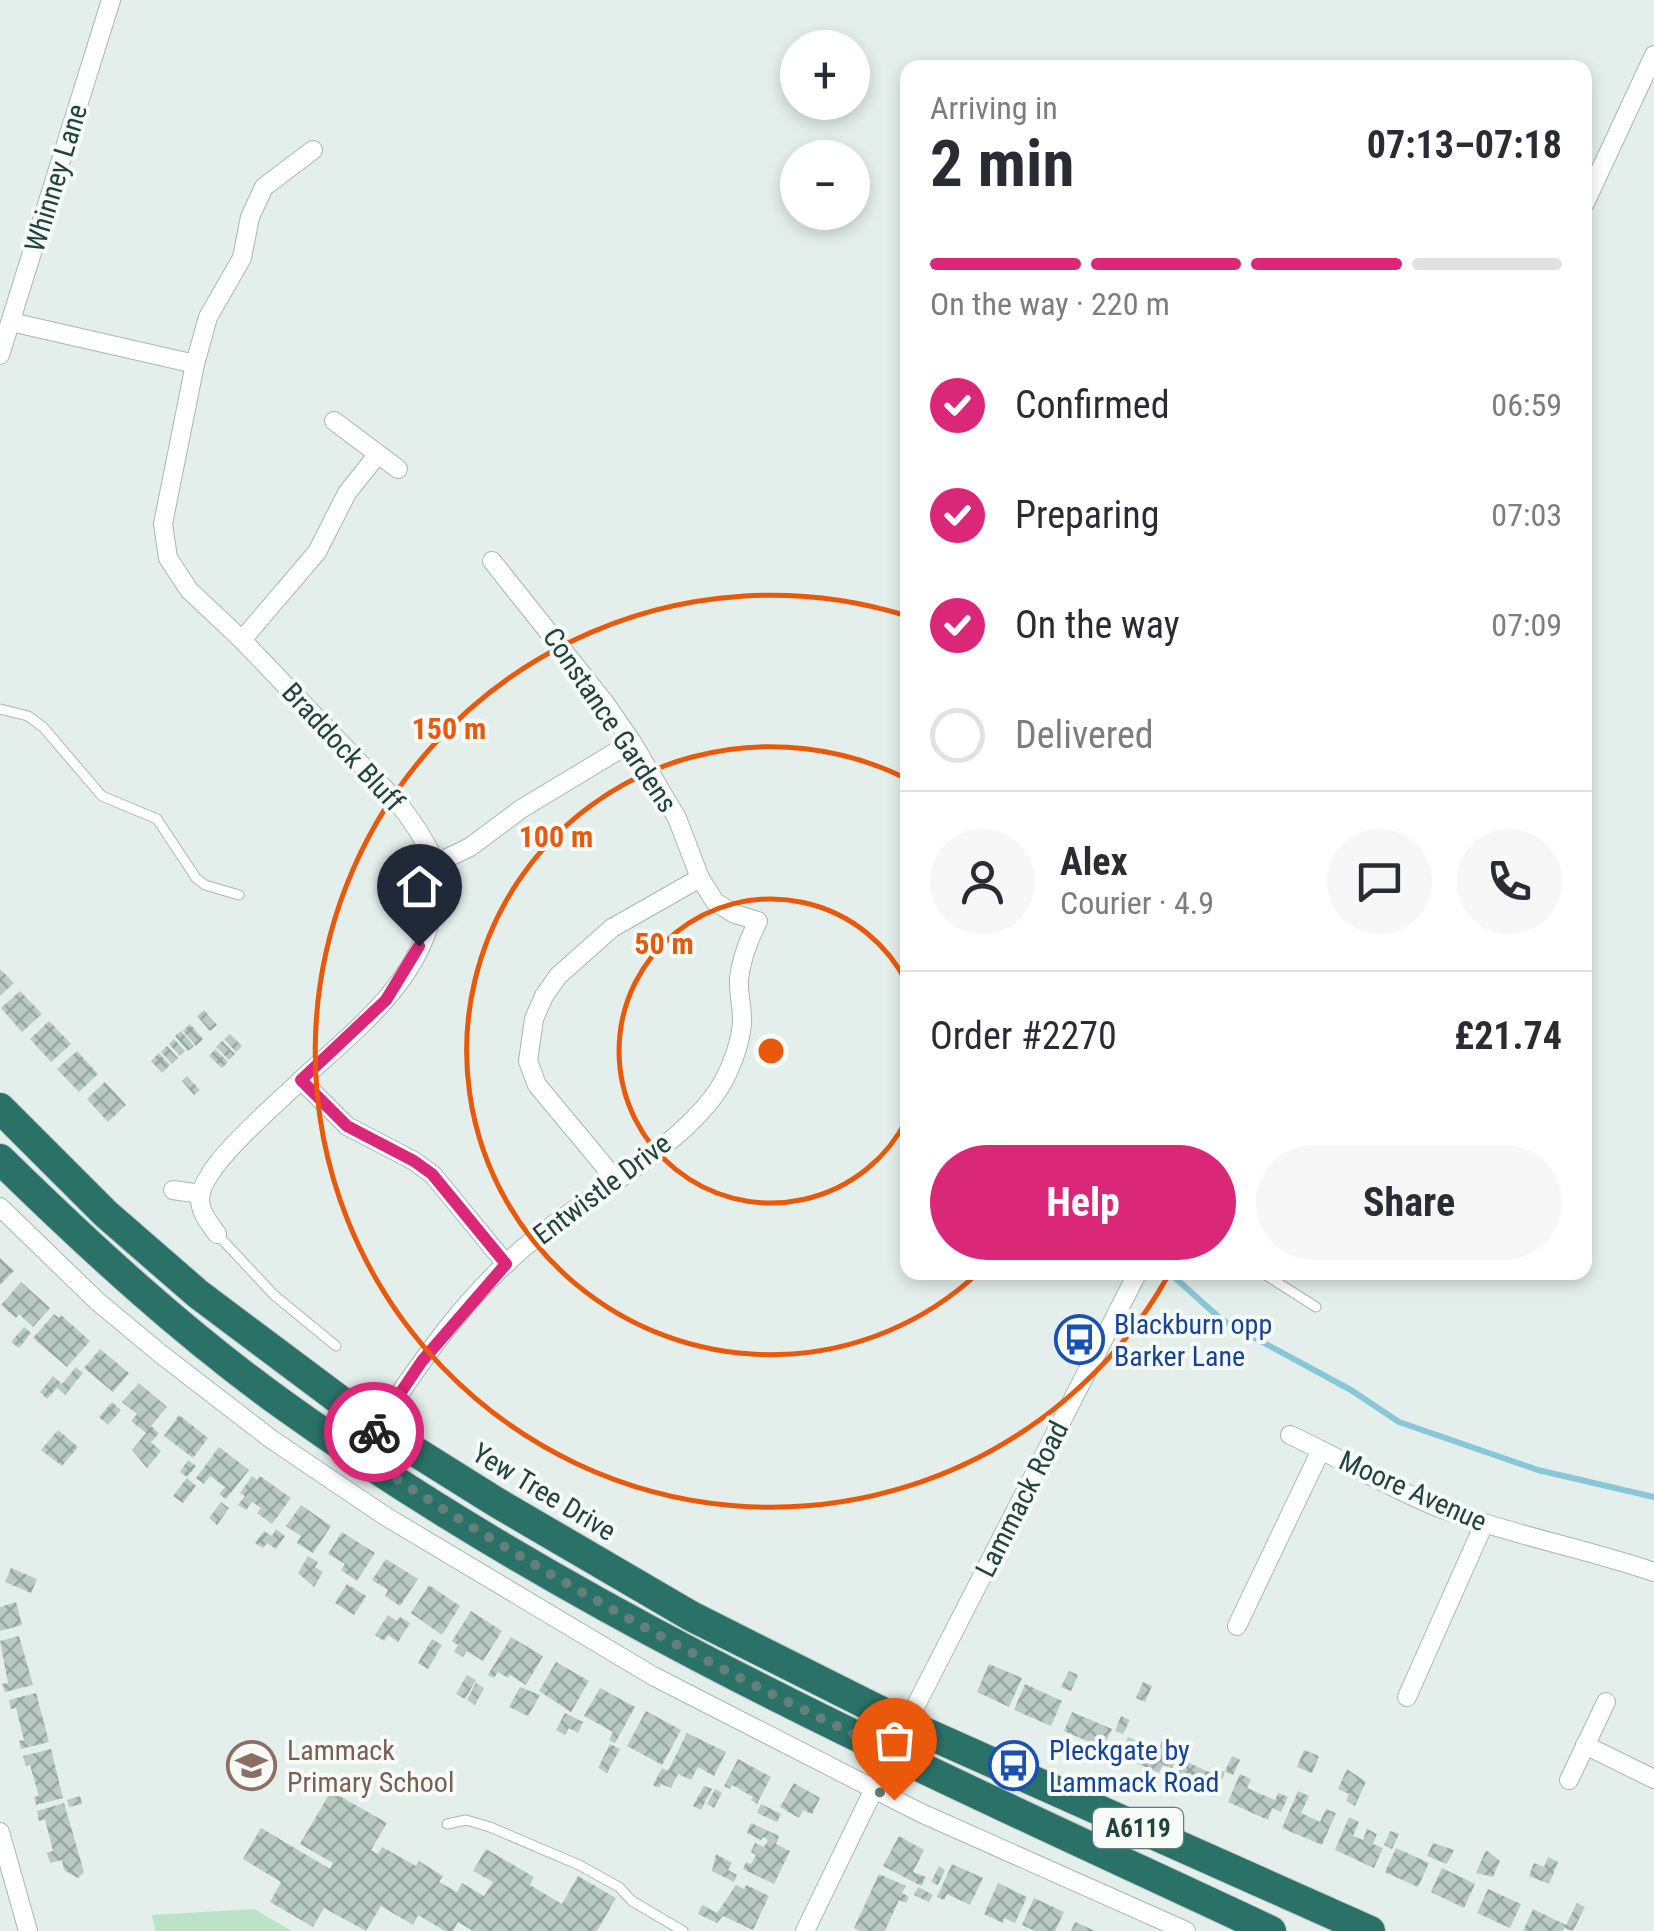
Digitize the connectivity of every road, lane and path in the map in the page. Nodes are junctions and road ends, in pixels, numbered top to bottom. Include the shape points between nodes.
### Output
1 (111, 0) edge
2 (1654, 56) edge
3 (314, 150) dead end
4 (1592, 187) edge
5 (10, 322) junction
6 (0, 354) edge
7 (195, 364) junction
8 (334, 421) dead end
9 (378, 454) junction
10 (398, 469) dead end
11 (492, 560) dead end
12 (242, 640) junction
13 (0, 709) edge
14 (632, 742) junction
15 (435, 864) junction
16 (700, 878) junction
17 (239, 895) dead end
18 (758, 922) joint
19 (301, 1080) junction
20 (0, 1108) edge
21 (0, 1159) edge
22 (616, 1180) junction
23 (173, 1190) dead end
24 (202, 1194) junction
25 (0, 1206) edge
26 (217, 1234) joint
27 (506, 1264) junction
28 (1134, 1280) edge
29 (1274, 1280) edge
30 (1316, 1307) dead end
31 (336, 1346) dead end
32 (377, 1427) junction
33 (1290, 1436) dead end
34 (1321, 1450) junction
35 (360, 1455) junction
36 (1484, 1524) junction
37 (1654, 1572) edge
38 (1237, 1626) dead end
39 (1407, 1696) dead end
40 (1606, 1702) dead end
41 (906, 1724) junction
42 (1586, 1744) junction
43 (892, 1752) junction
44 (1654, 1779) edge
45 (1569, 1780) dead end
46 (875, 1790) junction
47 (447, 1824) dead end
48 (0, 1832) edge
49 (28, 1931) edge
50 (684, 1931) edge
51 (805, 1931) edge
52 (1186, 1931) edge
53 (1270, 1931) edge
54 (1370, 1931) edge

1 - 5 street, Whinney Lane
2 - 4 street
3 - 7 street via 264,187 242,258 208,317
5 - 6 street, Whinney Lane
5 - 7 street
7 - 12 street, Braddock Bluff via 163,524 168,558 188,590
8 - 9 street
9 - 10 street
9 - 12 street via 347,494 317,552
11 - 14 street, Constance Gardens
12 - 15 street, Braddock Bluff via 399,804
13 - 17 lane via 43,728 102,796 157,819 196,878
14 - 15 street
14 - 16 street, Constance Gardens via 686,836
15 - 19 street via 433,910 409,966 373,1013
16 - 18 street, Constance Gardens via 715,902
16 - 22 street via 612,928 558,976 534,1019 528,1061 537,1084
18 - 22 street, Entwistle Drive via 739,980 738,1044 723,1082 696,1118
19 - 24 street via 224,1155
19 - 27 street via 347,1126 432,1174
20 - 32 highway, Yew Tree Drive / A6119 via 198,1294
21 - 35 highway, A6119 via 179,1322
22 - 27 street, Entwistle Drive
23 - 24 street
24 - 26 street via 204,1214
25 - 46 street via 162,1355 385,1516 654,1676
26 - 31 lane via 274,1296
27 - 32 street, Entwistle Drive via 422,1361
28 - 41 street, Lammack Road
29 - 30 lane
32 - 35 highway
32 - 41 highway, Yew Tree Drive / A6119 via 691,1616
33 - 34 street, Moore Avenue
34 - 36 street, Moore Avenue
34 - 38 street
35 - 43 highway, A6119 via 668,1641
36 - 37 street, Moore Avenue
36 - 39 street
40 - 42 street
41 - 43 street, Lammack Road
41 - 54 highway, A6119
42 - 44 street
42 - 45 street
43 - 46 street
43 - 53 highway, A6119
46 - 51 street
46 - 52 street
47 - 50 lane via 490,1826 619,1887
48 - 49 street

